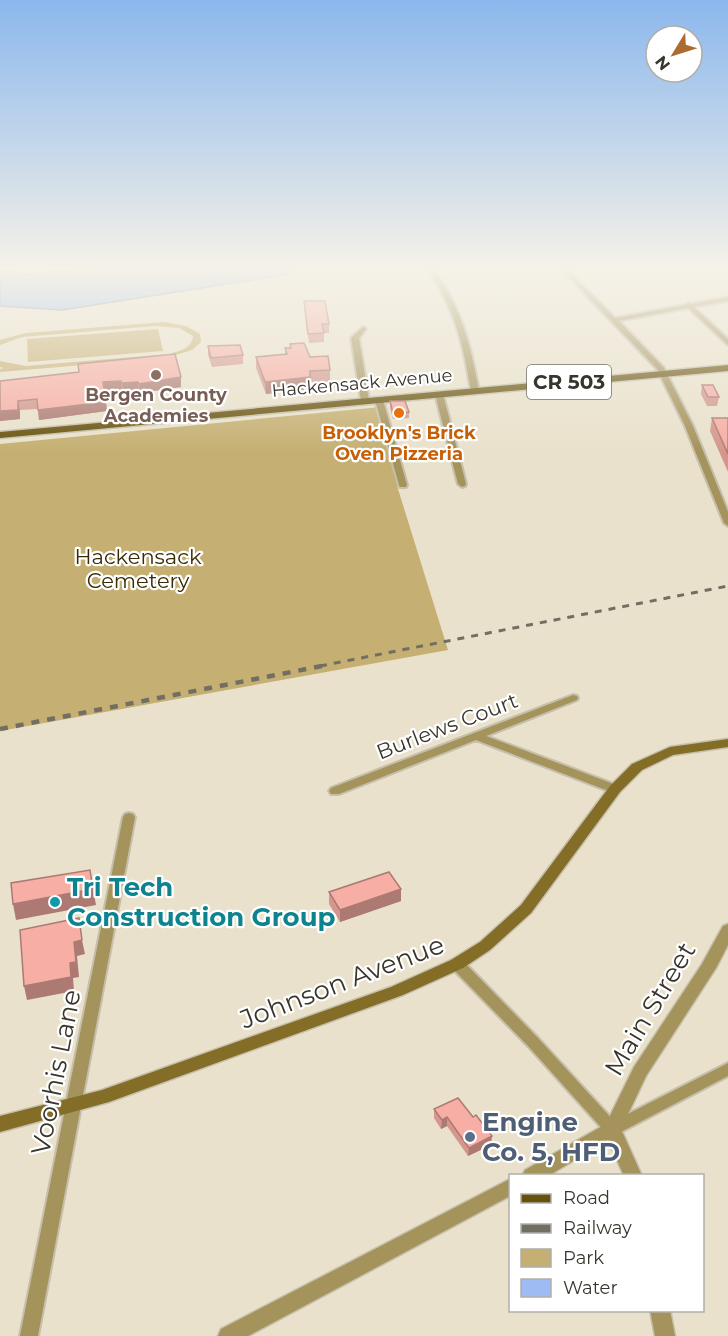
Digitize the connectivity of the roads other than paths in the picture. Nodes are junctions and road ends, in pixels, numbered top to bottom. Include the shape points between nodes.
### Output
1 (463, 328) edge
2 (622, 328) edge
3 (713, 328) edge
4 (363, 329) dead end
5 (728, 343) edge
6 (728, 368) edge
7 (663, 374) junction
8 (476, 391) junction
9 (439, 394) junction
10 (379, 400) junction
11 (364, 401) junction
12 (0, 435) edge
13 (462, 484) dead end
14 (403, 485) dead end
15 (728, 523) edge
16 (573, 698) dead end
17 (476, 736) junction
18 (728, 743) edge
19 (615, 789) junction
20 (335, 791) dead end
21 (129, 817) dead end
22 (728, 930) edge
23 (457, 964) junction
24 (728, 1069) edge
25 (74, 1105) junction
26 (0, 1124) edge
27 (612, 1129) junction
28 (534, 1174) edge
29 (632, 1174) edge
30 (509, 1188) edge
31 (660, 1312) edge
32 (29, 1336) edge
33 (228, 1336) edge
34 (665, 1336) edge

1 - 8 street
2 - 7 street
3 - 5 street
4 - 11 street via 355,338
6 - 7 main road, Hackensack Avenue / CR 503
7 - 8 main road, Hackensack Avenue / CR 503
7 - 15 street
8 - 9 main road, Hackensack Avenue / CR 503
9 - 10 main road, Hackensack Avenue / CR 503
9 - 13 street
10 - 11 main road, Hackensack Avenue / CR 503
10 - 14 street
11 - 12 main road, Hackensack Avenue / CR 503
16 - 17 street, Burlews Court
17 - 19 street
17 - 20 street, Burlews Court
18 - 19 main road, Johnson Avenue via 659,755 637,767
19 - 23 main road, Johnson Avenue via 526,909 485,946
21 - 25 street, Voorhis Lane
22 - 27 street, Main Street via 708,968 640,1072
23 - 25 main road, Johnson Avenue via 397,991
23 - 27 street
24 - 27 street
25 - 26 main road, Johnson Avenue
25 - 32 street, Voorhis Lane
27 - 28 street
27 - 29 street
30 - 33 street
31 - 34 street

